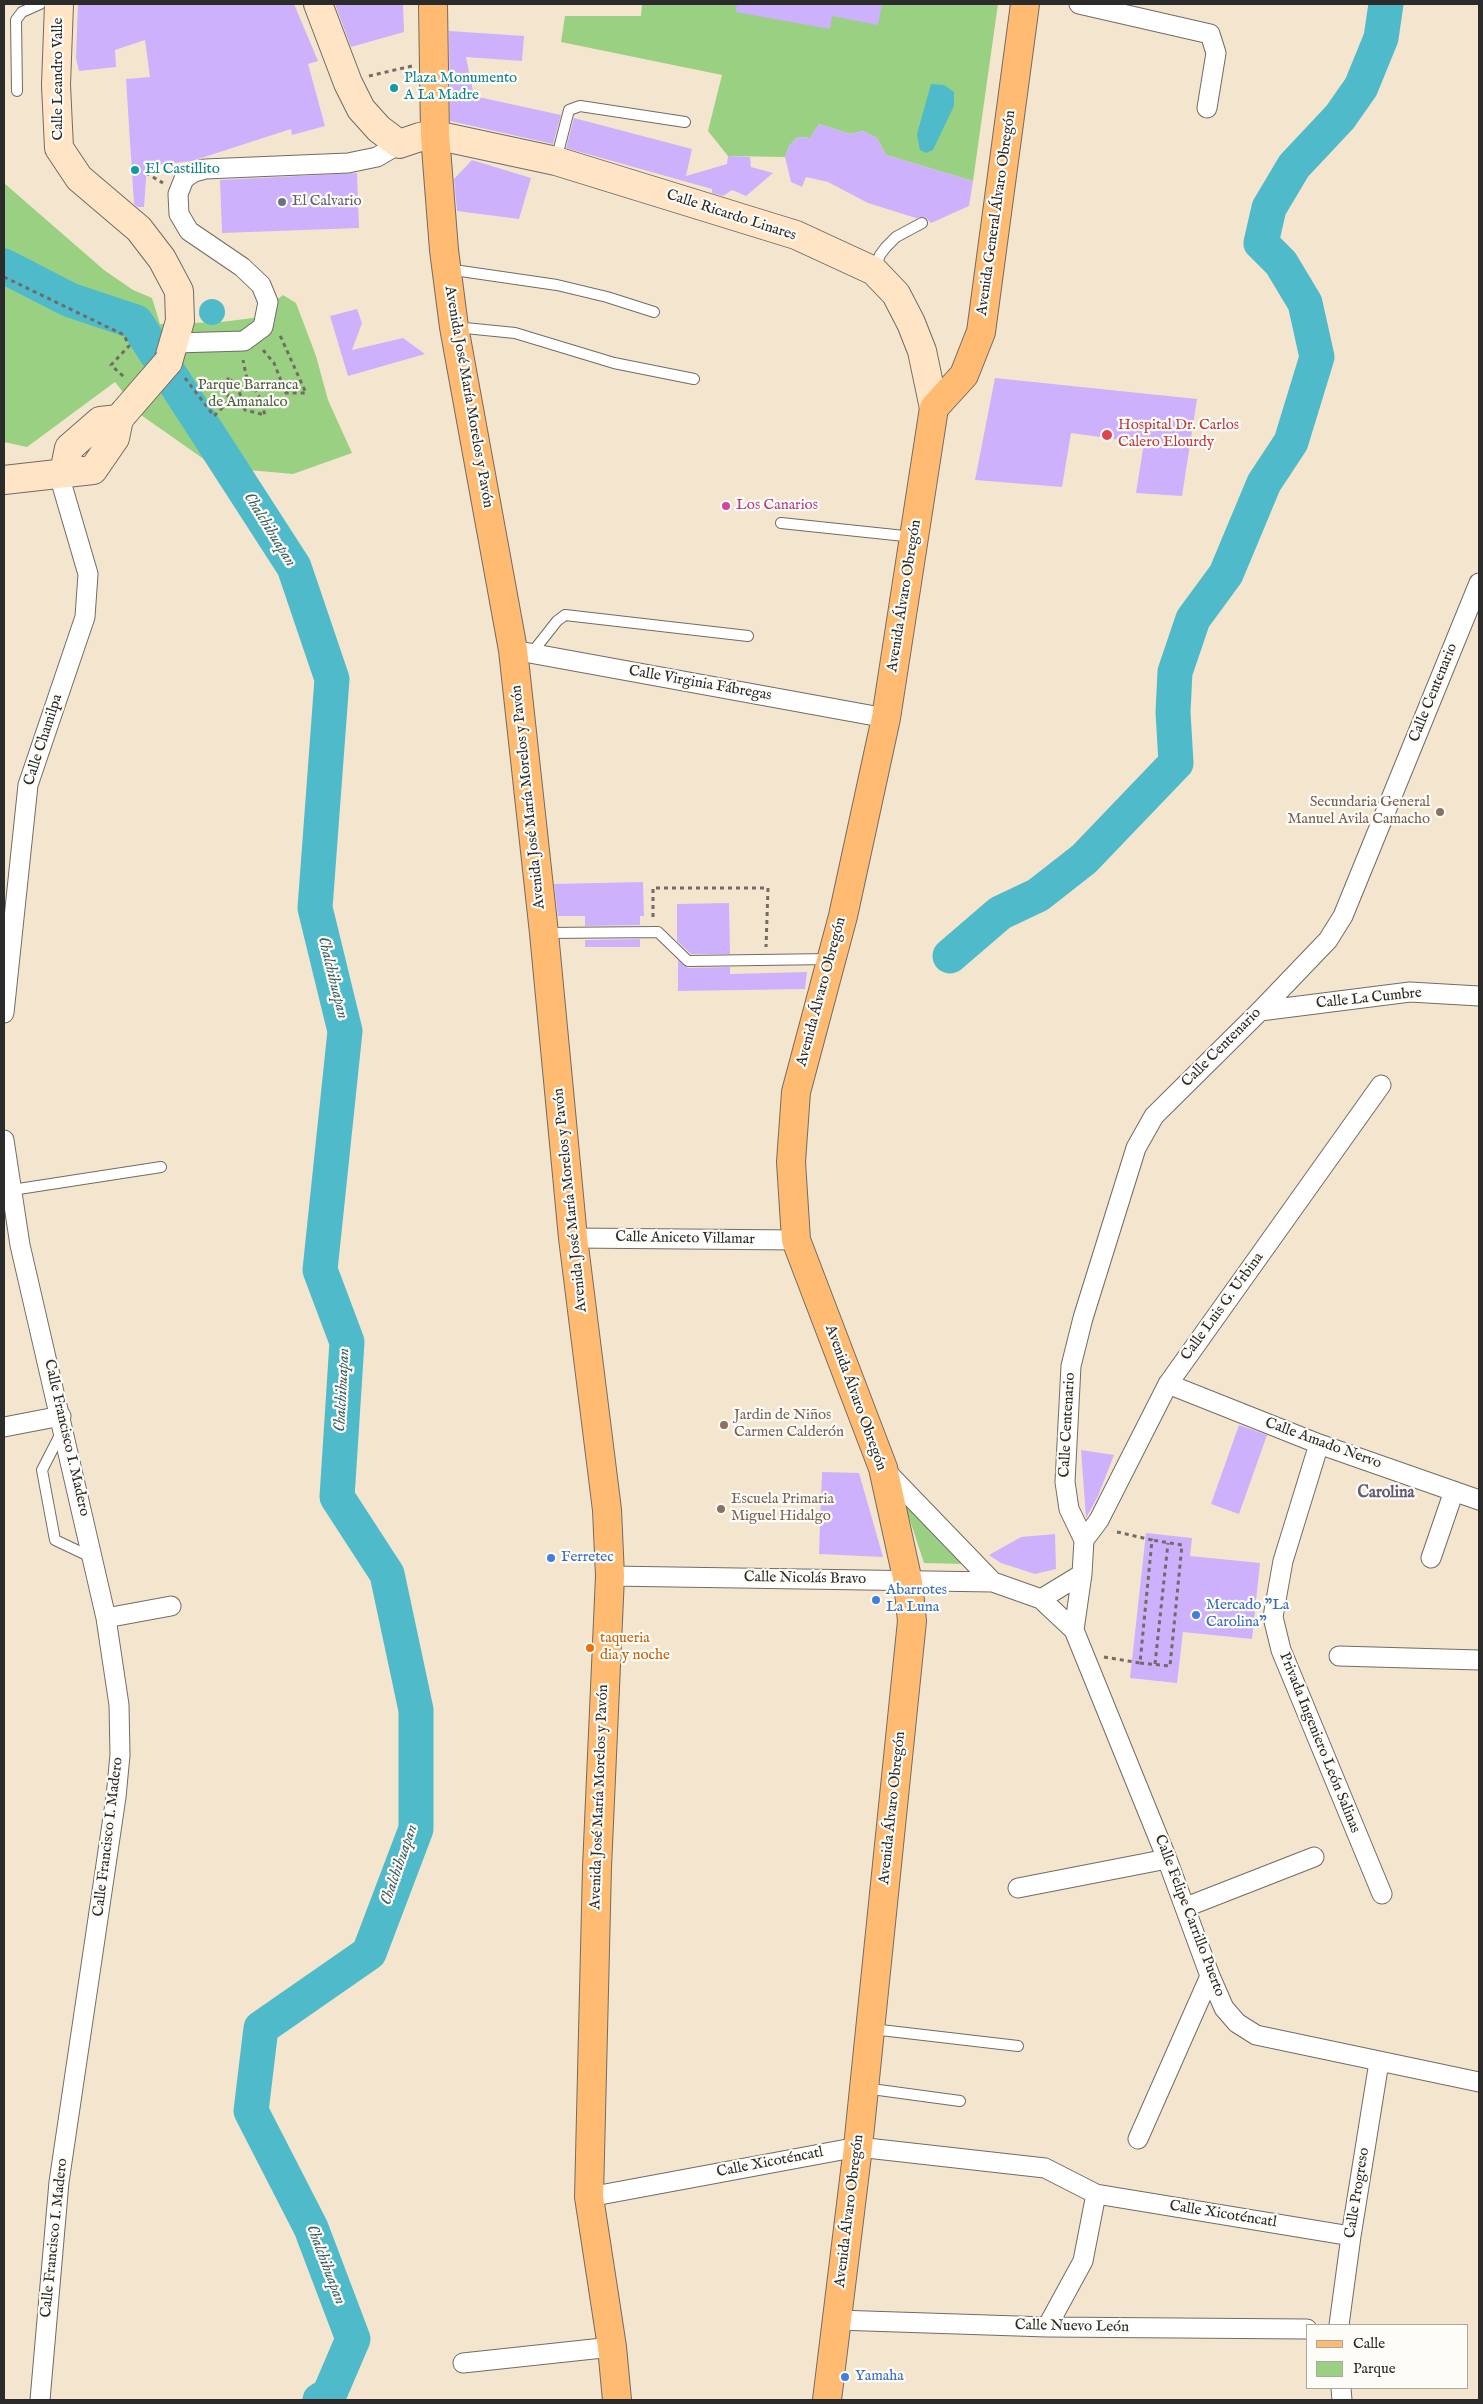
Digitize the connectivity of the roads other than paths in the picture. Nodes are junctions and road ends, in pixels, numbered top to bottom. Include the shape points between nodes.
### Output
1 (40, 4) edge
2 (59, 4) edge
3 (318, 4) edge
4 (433, 4) edge
5 (1025, 4) edge
6 (1079, 4) edge
7 (17, 91) dead end
8 (1207, 108) dead end
9 (685, 122) dead end
10 (436, 135) junction
11 (399, 144) junction
12 (556, 161) junction
13 (922, 223) dead end
14 (446, 269) junction
15 (874, 272) junction
16 (654, 312) dead end
17 (454, 327) junction
18 (175, 362) junction
19 (694, 379) dead end
20 (934, 408) junction
21 (61, 473) junction
22 (4, 480) edge
23 (781, 523) dead end
24 (915, 537) junction
25 (1479, 583) edge
26 (748, 636) dead end
27 (522, 652) junction
28 (886, 718) junction
29 (544, 933) junction
30 (831, 959) junction
31 (1479, 996) edge
32 (1260, 1011) junction
33 (4, 1012) edge
34 (1381, 1085) dead end
35 (4, 1140) edge
36 (161, 1167) dead end
37 (12, 1190) junction
38 (4, 1227) edge
39 (573, 1238) junction
40 (796, 1240) junction
41 (20, 1245) junction
42 (1168, 1384) junction
43 (63, 1422) junction
44 (4, 1427) edge
45 (1319, 1444) junction
46 (883, 1468) junction
47 (1454, 1491) junction
48 (1479, 1500) edge
49 (1084, 1540) junction
50 (93, 1558) junction
51 (1431, 1558) dead end
52 (1082, 1574) junction
53 (610, 1576) junction
54 (908, 1582) junction
55 (993, 1582) junction
56 (1041, 1599) junction
57 (171, 1606) dead end
58 (106, 1618) junction
59 (1074, 1630) junction
60 (1340, 1656) dead end
61 (1479, 1660) edge
62 (1314, 1856) dead end
63 (1167, 1859) junction
64 (1018, 1888) dead end
65 (1382, 1894) dead end
66 (1186, 1907) junction
67 (1210, 1976) junction
68 (870, 2028) junction
69 (1018, 2046) dead end
70 (1379, 2062) junction
71 (1479, 2082) edge
72 (863, 2088) junction
73 (960, 2101) dead end
74 (1138, 2139) dead end
75 (858, 2147) junction
76 (1096, 2194) junction
77 (589, 2198) junction
78 (1350, 2236) junction
79 (836, 2320) junction
80 (1339, 2324) edge
81 (1047, 2327) junction
82 (1306, 2329) edge
83 (612, 2347) junction
84 (463, 2363) dead end
85 (40, 2400) edge
86 (618, 2400) edge
87 (827, 2400) edge

1 - 7 lane via 22,12 16,20
2 - 18 street, Calle Leandro Valle via 56,85 59,148 79,178 139,229 162,259 179,290 180,321
3 - 11 street via 361,109 379,129
4 - 10 main road, Avenida José María Morelos y Pavón
5 - 20 main road, Avenida General Álvaro Obregón via 981,332 964,375
6 - 8 street via 1210,34 1216,53
9 - 12 lane via 580,106 569,110
10 - 11 street
10 - 12 street, Calle Ricardo Linares
10 - 14 main road, Avenida José María Morelos y Pavón
11 - 18 street via 377,157 348,163 205,169 184,179 178,194 179,214 189,231 242,267 261,285 268,302 264,327 244,341
12 - 15 street, Calle Ricardo Linares via 796,236
13 - 15 lane via 891,242 880,255
14 - 16 lane via 558,286
14 - 17 main road, Avenida José María Morelos y Pavón
15 - 20 street, Calle Ricardo Linares via 896,294 911,323 922,351
17 - 19 lane via 515,333 614,363
17 - 27 main road, Avenida José María Morelos y Pavón
18 - 21 street, Calle Leandro Valle, bridge via 121,416 115,438 92,470
20 - 24 main road, Avenida Álvaro Obregón
21 - 22 street, Calle Leandro Valle
21 - 33 street, Calle Chamilpa via 88,574 85,617 28,785
23 - 24 lane
24 - 28 main road, Avenida Álvaro Obregón
25 - 32 street, Calle Centenario via 1343,916 1328,940
26 - 27 lane via 565,615
27 - 28 street, Calle Virginia Fábregas
27 - 29 main road, Avenida José María Morelos y Pavón
28 - 30 main road, Avenida Álvaro Obregón
29 - 30 lane via 658,932 688,961
29 - 39 main road, Avenida José María Morelos y Pavón
30 - 40 main road, Avenida Álvaro Obregón via 796,1092 791,1162
31 - 32 street, Calle La Cumbre via 1410,992
32 - 49 street, Calle Centenario via 1154,1116 1136,1148 1071,1366 1065,1482 1069,1509
34 - 42 street, Calle Luis G. Urbina
35 - 37 street
36 - 37 lane
37 - 41 street
38 - 41 street, Calle Francisco I. Madero
39 - 40 street, Calle Aniceto Villamar
39 - 53 main road, Avenida José María Morelos y Pavón via 607,1510
40 - 46 main road, Avenida Álvaro Obregón
41 - 43 street, Calle Francisco I. Madero
42 - 45 street, Calle Amado Nervo
42 - 49 street, Calle Luis G. Urbina via 1099,1520
43 - 44 street
43 - 50 street, Calle Francisco I. Madero
43 - 50 lane via 42,1470 55,1540
45 - 47 street, Calle Amado Nervo
45 - 65 street, Privada Ingeniero León Salinas via 1283,1561 1272,1616 1281,1650
46 - 54 main road, Avenida Álvaro Obregón
46 - 55 street
47 - 48 street, Calle Amado Nervo
47 - 51 street
49 - 52 street
50 - 58 street, Calle Francisco I. Madero
52 - 56 street
52 - 59 street
53 - 54 street, Calle Nicolás Bravo
53 - 77 main road, Avenida José María Morelos y Pavón via 597,1867
54 - 55 street, Calle Nicolás Bravo
54 - 68 main road, Avenida Álvaro Obregón via 912,1621
55 - 56 street, Calle Nicolás Bravo
56 - 59 street, Calle Nicolás Bravo
57 - 58 street
58 - 85 street, Calle Francisco I. Madero via 118,1705 120,1755 59,2182
59 - 63 street, Calle Felipe Carrillo Puerto
60 - 61 street
62 - 66 street
63 - 64 street
63 - 66 street, Calle Felipe Carrillo Puerto
66 - 67 street, Calle Felipe Carrillo Puerto
67 - 70 street, Calle Felipe Carrillo Puerto via 1224,2008 1237,2023 1256,2035
67 - 74 street
68 - 69 lane
68 - 72 main road, Avenida Álvaro Obregón
70 - 71 street, Calle Felipe Carrillo Puerto
70 - 78 street, Calle Progreso
72 - 73 lane
72 - 75 main road, Avenida Álvaro Obregón
75 - 76 street, Calle Xicoténcatl via 1045,2168
75 - 77 street, Calle Xicoténcatl
75 - 79 main road, Avenida Álvaro Obregón
76 - 78 street, Calle Xicoténcatl
76 - 81 street via 1083,2261
77 - 83 main road, Avenida José María Morelos y Pavón
78 - 80 street, Calle Progreso
79 - 81 street, Calle Nuevo León
79 - 87 main road, Avenida Álvaro Obregón
81 - 82 street, Calle Nuevo León
83 - 84 street
83 - 86 main road, Avenida José María Morelos y Pavón

